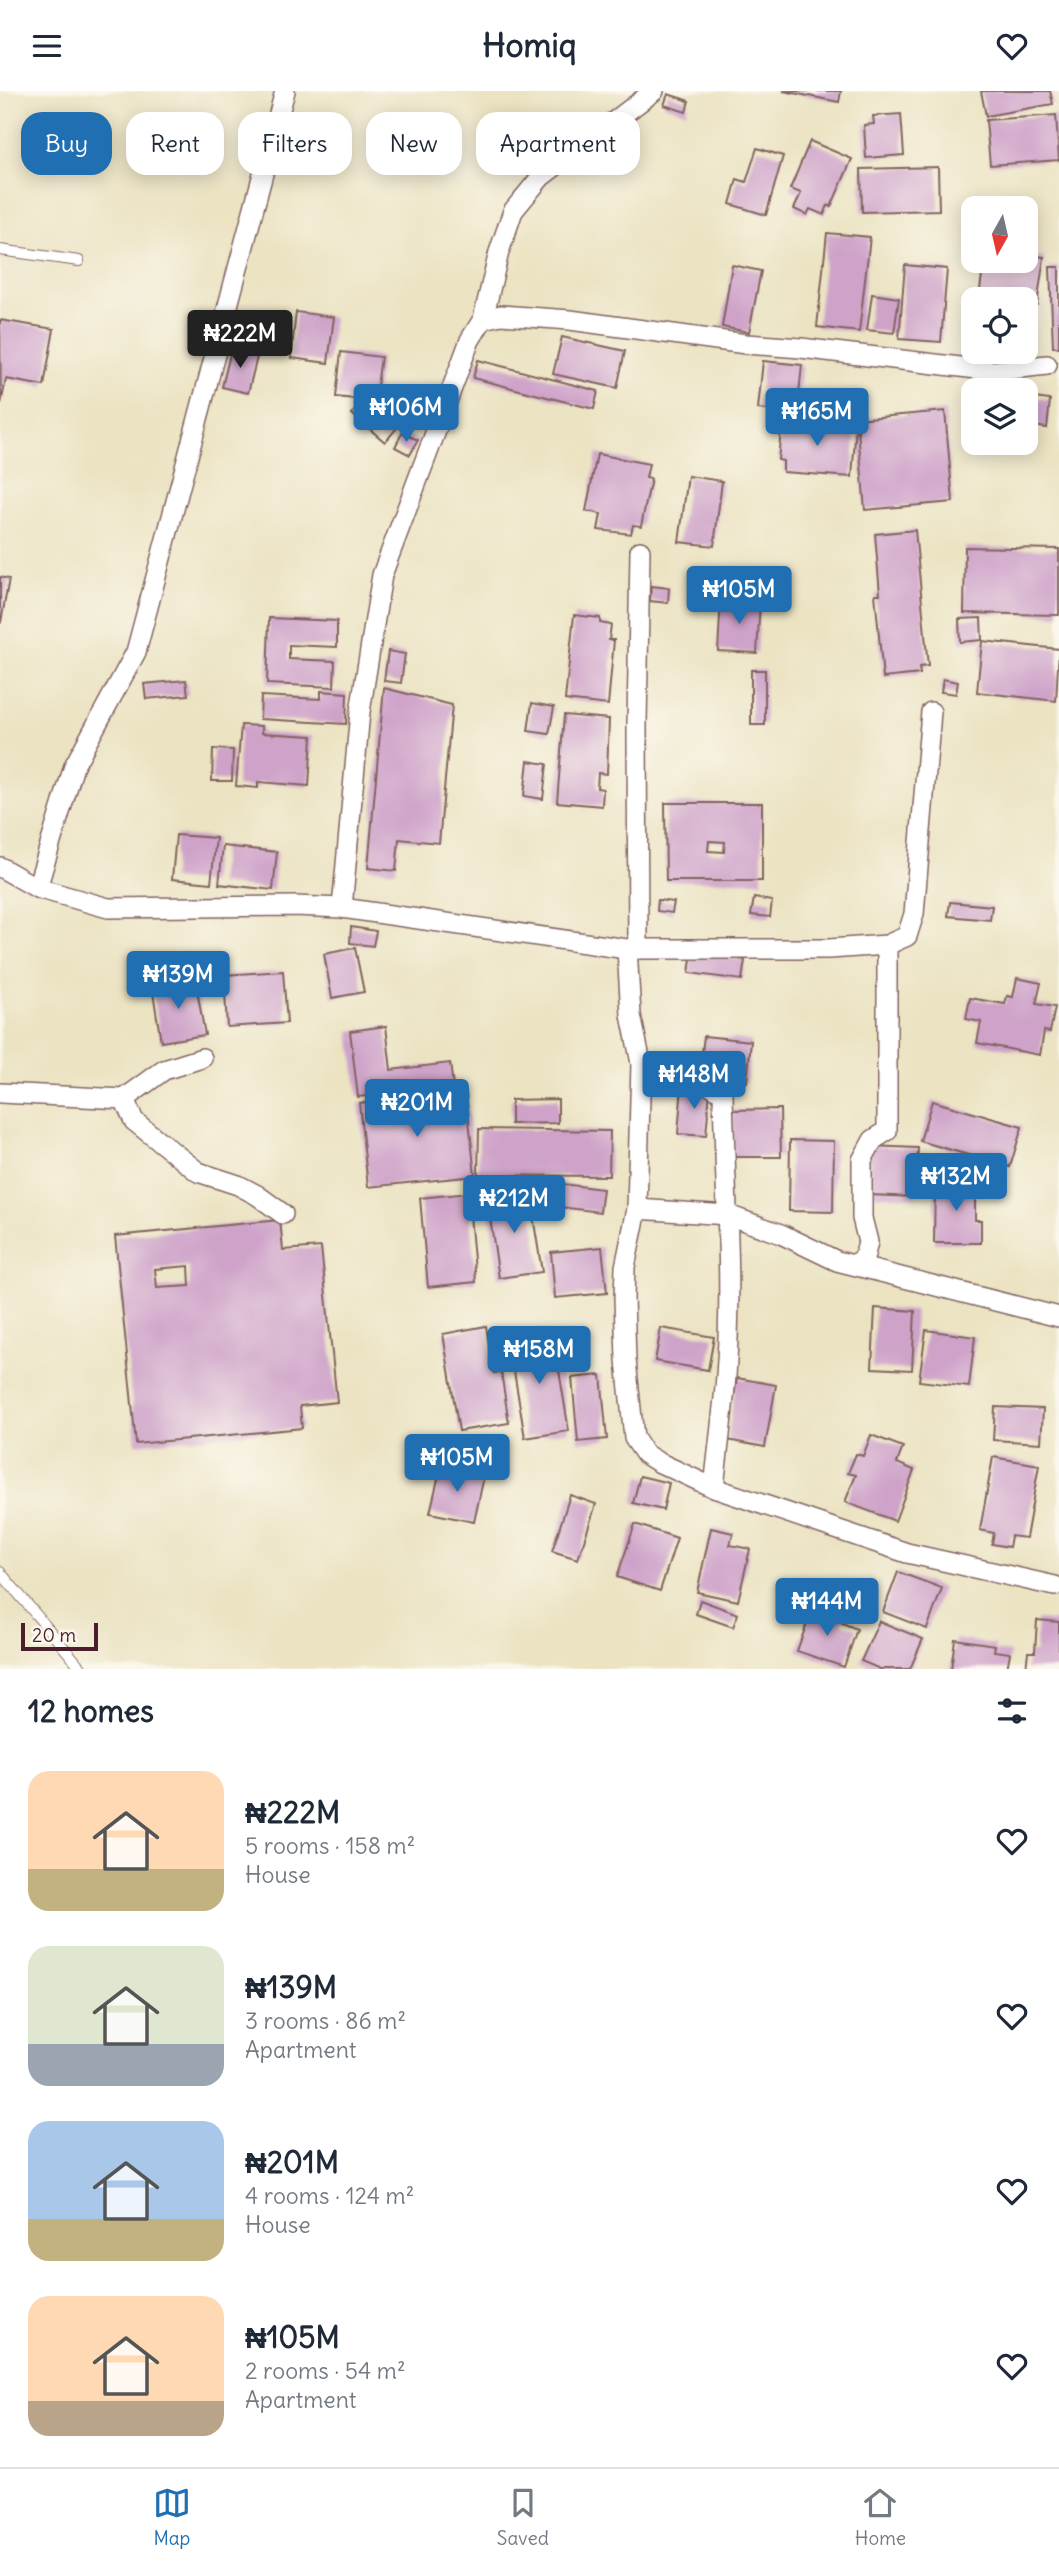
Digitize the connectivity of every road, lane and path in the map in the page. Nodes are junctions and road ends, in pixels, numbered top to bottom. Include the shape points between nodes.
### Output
1 (285, 91) edge
2 (654, 91) edge
3 (0, 250) edge
4 (79, 261) dead end
5 (483, 319) junction
6 (1047, 365) dead end
7 (640, 551) dead end
8 (931, 712) dead end
9 (0, 867) edge
10 (37, 888) junction
11 (342, 908) junction
12 (887, 945) junction
13 (633, 949) junction
14 (202, 1058) dead end
15 (641, 1063) junction
16 (0, 1093) edge
17 (124, 1099) junction
18 (637, 1209) junction
19 (282, 1214) dead end
20 (728, 1215) junction
21 (854, 1264) junction
22 (1059, 1317) edge
23 (714, 1487) junction
24 (0, 1571) edge
25 (1055, 1586) dead end
26 (82, 1669) edge

1 - 10 street via 136,652 74,766
2 - 5 street via 541,177 513,211
3 - 4 lane
5 - 6 street via 501,315 570,320 994,371
5 - 11 street via 470,340 382,575 360,712
7 - 13 street
8 - 12 street via 914,914 907,936
9 - 10 street
10 - 11 street via 108,908
11 - 13 street
12 - 13 street
12 - 21 street via 887,1131 873,1140 862,1160 862,1218 869,1242 864,1259
13 - 15 street via 631,1016
14 - 17 street via 164,1070
15 - 18 street
15 - 20 street via 694,1075 723,1093
16 - 17 street
17 - 19 street via 134,1121 198,1172 238,1185
18 - 20 street
18 - 23 street via 624,1298 634,1438 645,1454 658,1462
20 - 21 street
20 - 23 street via 726,1374
21 - 22 street
23 - 25 street via 906,1553
24 - 26 lane

